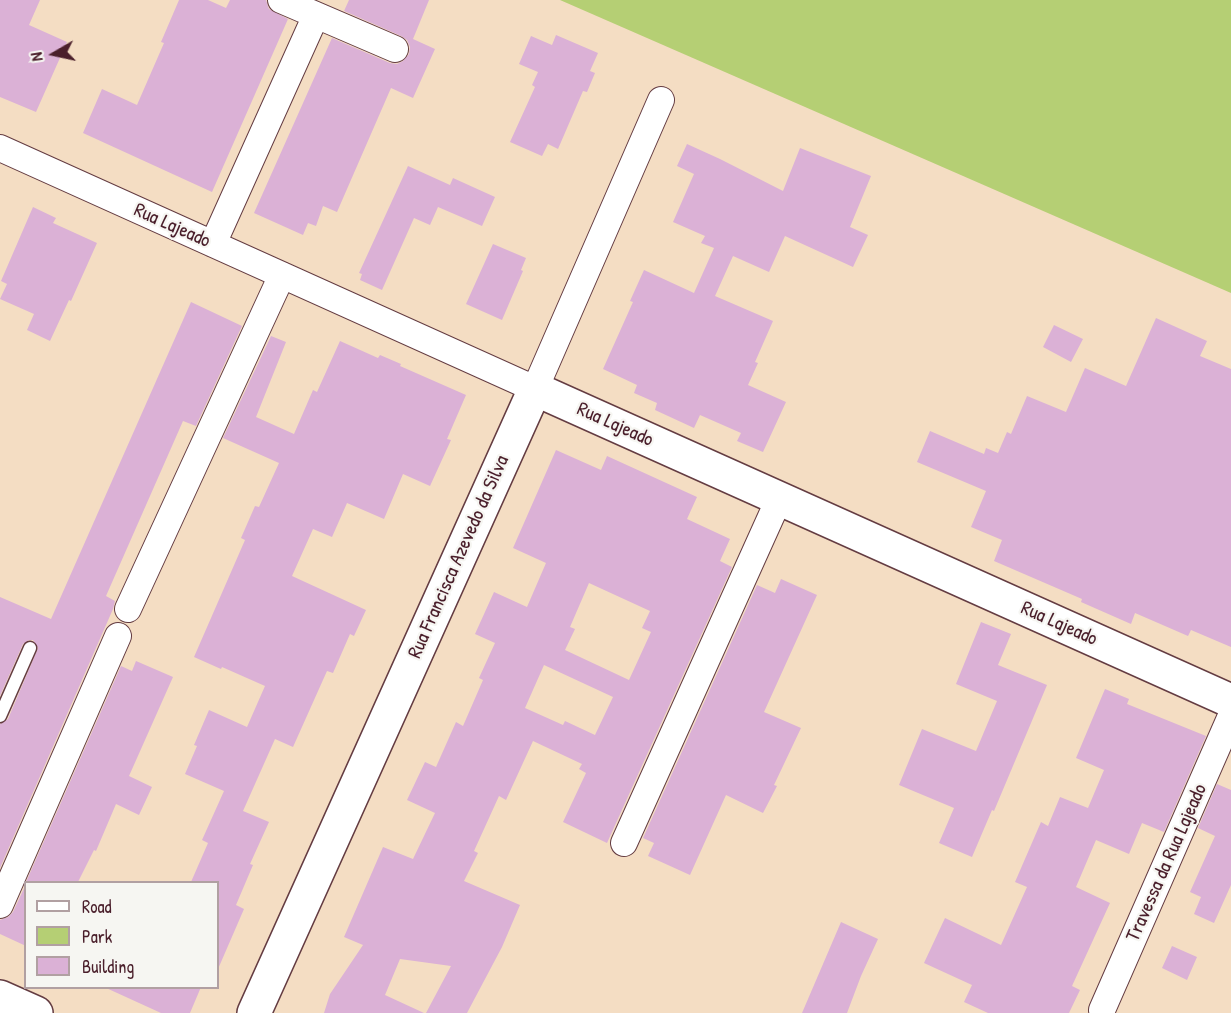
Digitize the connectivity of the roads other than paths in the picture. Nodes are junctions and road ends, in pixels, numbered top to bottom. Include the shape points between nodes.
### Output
1 (281, 0) edge
2 (316, 15) junction
3 (395, 49) dead end
4 (661, 100) dead end
5 (0, 148) edge
6 (213, 244) junction
7 (282, 275) junction
8 (535, 389) junction
9 (779, 499) junction
10 (128, 609) dead end
11 (117, 636) dead end
12 (30, 648) dead end
13 (1231, 701) edge
14 (0, 716) edge
15 (1231, 716) edge
16 (624, 843) dead end
17 (0, 905) edge
18 (0, 997) edge
19 (1102, 1010) dead end
20 (36, 1013) edge
21 (254, 1013) edge

1 - 2 street
2 - 3 street
2 - 6 street
4 - 8 street, Rua Francisca Azevedo da Silva
5 - 6 street, Rua Lajeado
6 - 7 street, Rua Lajeado
7 - 8 street, Rua Lajeado
7 - 10 street
8 - 9 street, Rua Lajeado
8 - 21 street, Rua Francisca Azevedo da Silva
9 - 13 street, Rua Lajeado
9 - 16 street
11 - 17 street
12 - 14 lane
15 - 19 street, Travessa da Rua Lajeado
18 - 20 street

